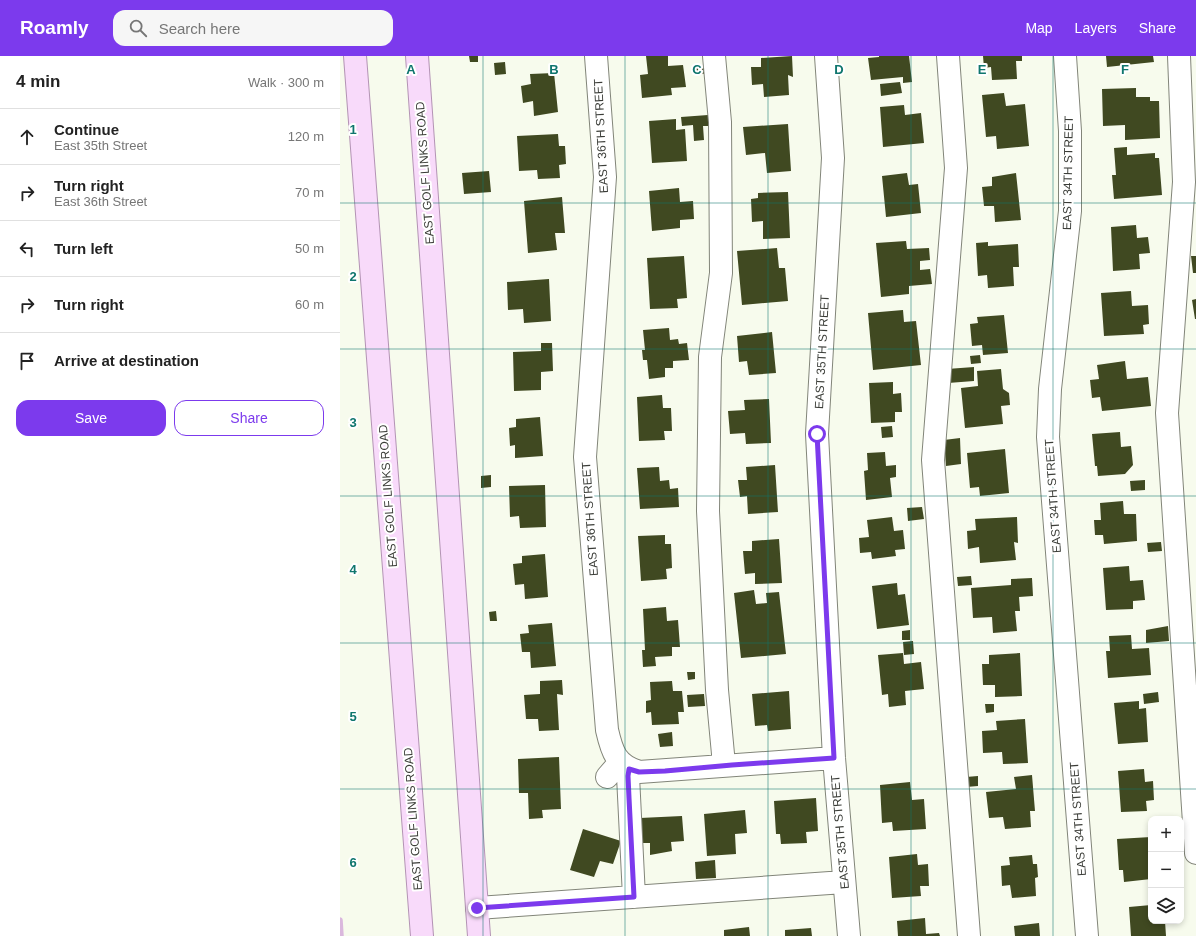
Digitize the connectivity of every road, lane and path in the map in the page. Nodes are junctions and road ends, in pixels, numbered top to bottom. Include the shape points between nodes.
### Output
1 (355, 56) edge
2 (417, 56) edge
3 (596, 56) edge
4 (714, 56) edge
5 (826, 56) edge
6 (948, 56) edge
7 (1065, 56) edge
8 (1179, 56) edge
9 (834, 758) junction
10 (723, 766) junction
11 (618, 769) junction
12 (1196, 853) edge
13 (844, 882) junction
14 (634, 897) junction
15 (477, 908) junction
16 (422, 936) edge
17 (479, 936) edge
18 (849, 936) edge
19 (970, 936) edge
20 (1087, 936) edge

1 - 16 main road, EAST GOLF LINKS ROAD
2 - 15 main road, EAST GOLF LINKS ROAD
3 - 11 street, EAST 36TH STREET via 605,177 585,457 607,730
4 - 10 street via 720,122 721,273 710,357 708,511
5 - 9 street, EAST 35TH STREET via 833,158 817,434
6 - 19 street via 956,168 933,460
7 - 20 street, EAST 34TH STREET via 1070,131 1070,211 1050,389 1048,437
8 - 12 street via 1184,182 1167,413
9 - 10 street
9 - 13 street, EAST 35TH STREET
10 - 11 street via 653,772
11 - 14 street via 628,776
13 - 14 street
13 - 18 street, EAST 35TH STREET
14 - 15 street
15 - 17 main road, EAST GOLF LINKS ROAD

